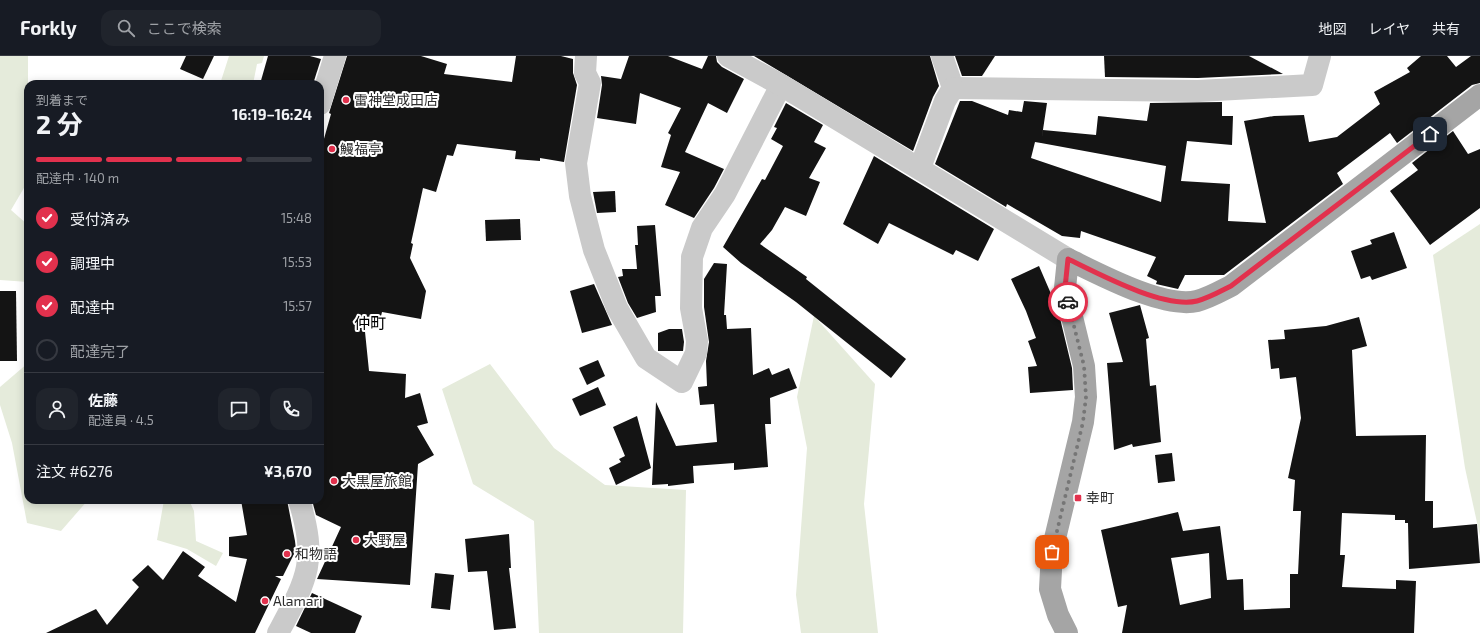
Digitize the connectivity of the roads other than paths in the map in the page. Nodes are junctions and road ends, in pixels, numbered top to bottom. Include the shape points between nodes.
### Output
1 (335, 56) edge
2 (586, 56) edge
3 (728, 56) edge
4 (942, 56) edge
5 (1320, 56) edge
6 (781, 85) junction
7 (953, 88) junction
8 (324, 91) edge
9 (1480, 95) edge
10 (920, 168) junction
11 (1068, 259) junction
12 (300, 504) edge
13 (278, 633) edge
14 (1067, 633) edge

1 - 8 street
2 - 6 street via 585,73 590,83 576,164 580,196 594,250 617,308 646,358 682,382 696,353 697,341 691,308 692,257 702,228 725,194
3 - 6 street
4 - 7 street
5 - 7 street via 1312,85 1190,91
6 - 10 street
7 - 10 street via 945,101
9 - 11 main road via 1231,286 1197,301 1171,302
10 - 11 street
11 - 14 main road via 1065,288 1084,366 1086,397 1083,422 1052,552 1050,589
12 - 13 street via 307,529 309,552 306,574

